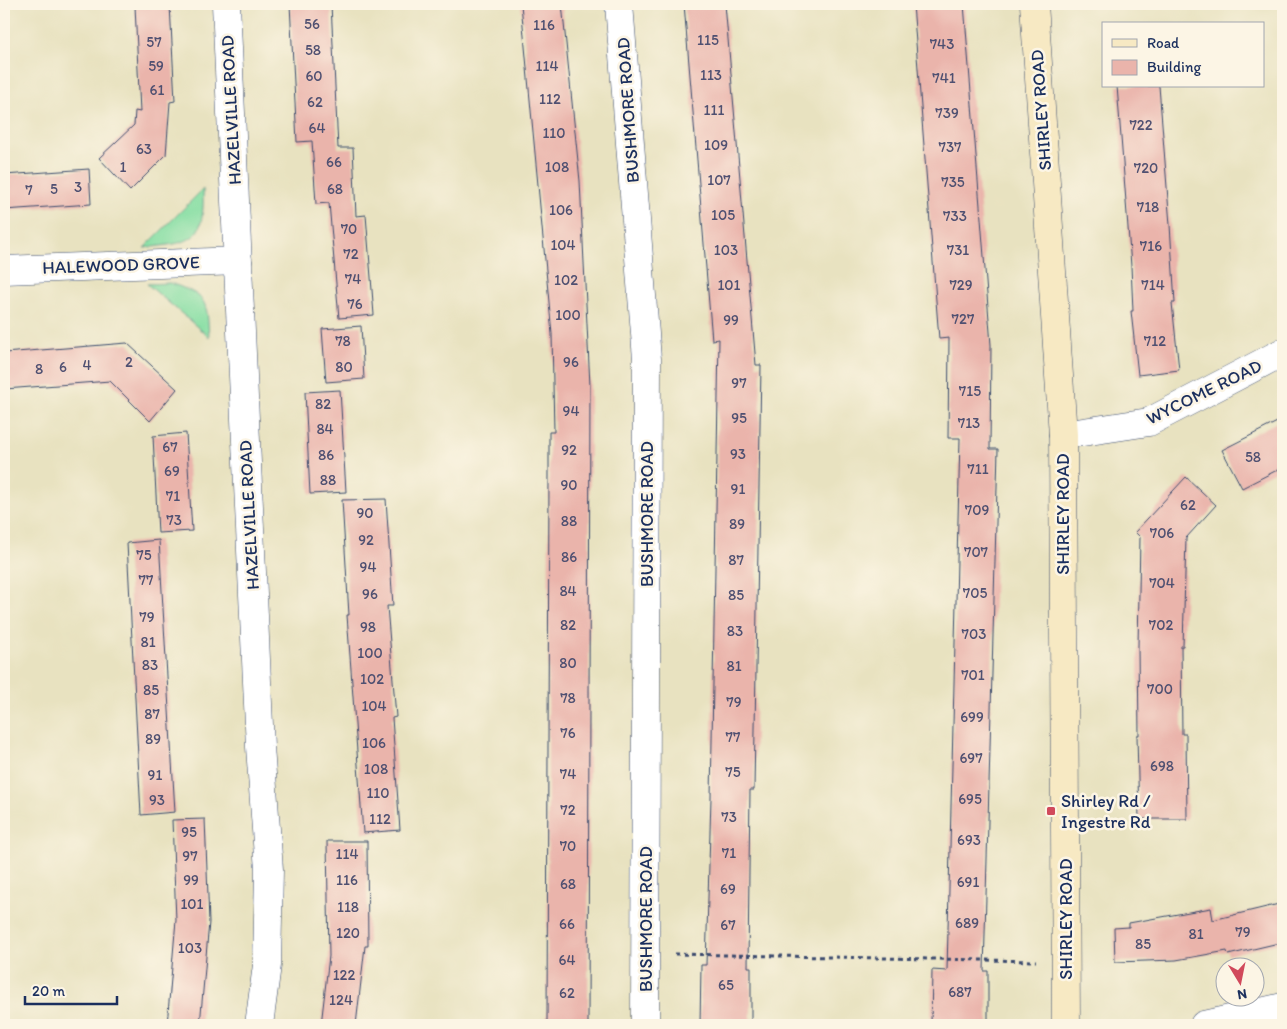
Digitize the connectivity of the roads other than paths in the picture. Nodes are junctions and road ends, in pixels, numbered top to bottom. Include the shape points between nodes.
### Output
1 (226, 4) edge
2 (619, 4) edge
3 (1034, 4) edge
4 (238, 261) junction
5 (4, 270) edge
6 (1283, 352) edge
7 (1063, 435) junction
8 (1283, 1007) edge
9 (259, 1025) edge
10 (645, 1025) edge
11 (1066, 1025) edge
12 (1204, 1025) edge

1 - 4 street, HAZELVILLE ROAD
2 - 10 street, BUSHMORE ROAD via 647,360
3 - 7 street, SHIRLEY ROAD
4 - 5 street, HALEWOOD GROVE
4 - 9 street, HAZELVILLE ROAD via 260,747 269,870 267,965
6 - 7 street, WYCOME ROAD via 1149,422
7 - 11 street, SHIRLEY ROAD
8 - 12 street

